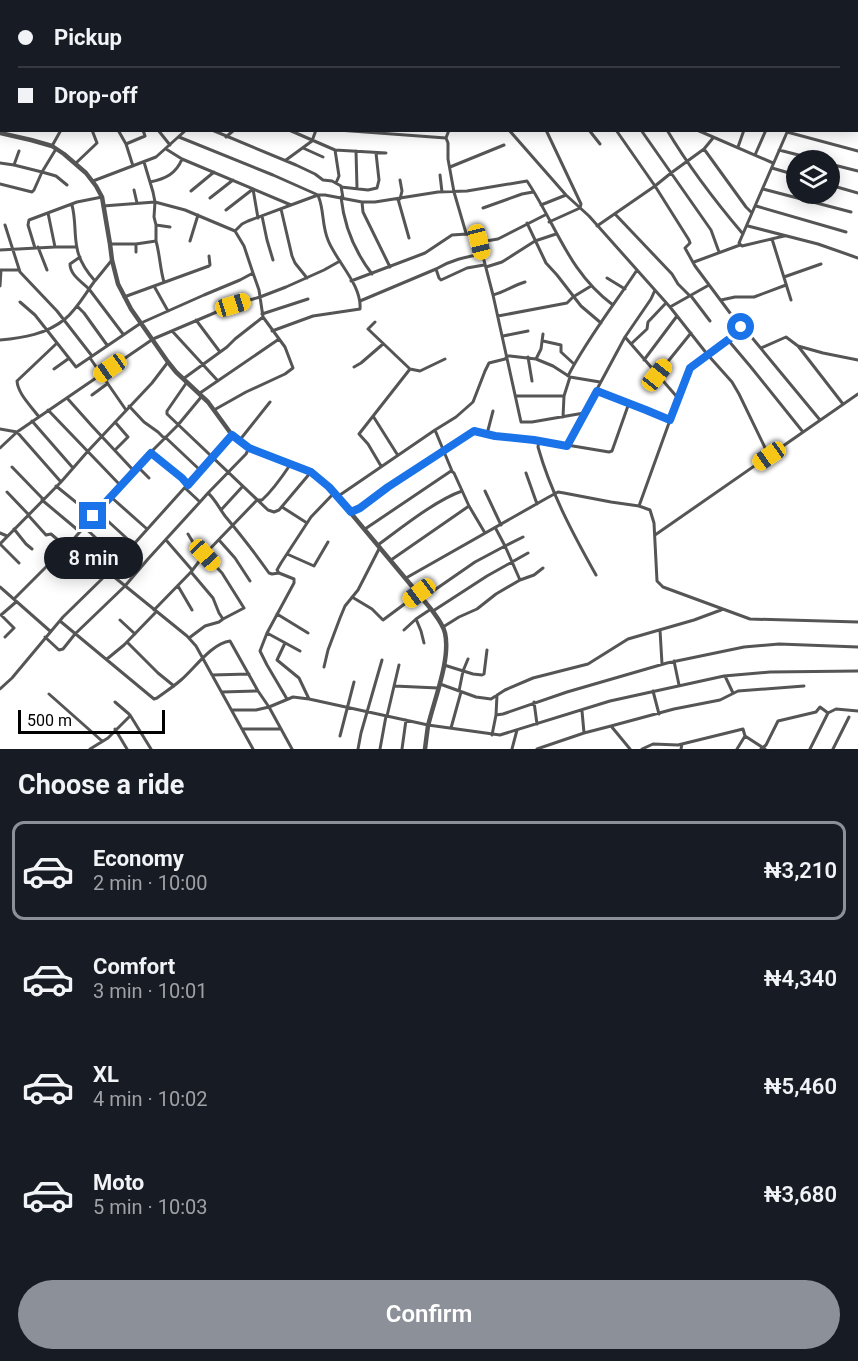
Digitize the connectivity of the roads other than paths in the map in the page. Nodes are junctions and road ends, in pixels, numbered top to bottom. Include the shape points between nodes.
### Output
1 (60, 132) edge
2 (93, 132) edge
3 (119, 132) edge
4 (144, 132) edge
5 (160, 132) edge
6 (184, 132) edge
7 (216, 132) edge
8 (232, 132) edge
9 (293, 132) edge
10 (315, 132) edge
11 (365, 132) edge
12 (448, 132) edge
13 (511, 132) edge
14 (547, 132) edge
15 (591, 132) edge
16 (617, 132) edge
17 (642, 132) edge
18 (668, 132) edge
19 (701, 132) edge
20 (743, 132) edge
21 (765, 132) edge
22 (788, 132) edge
23 (792, 132) edge
24 (0, 133) edge
25 (179, 137) junction
26 (226, 137) junction
27 (446, 138) junction
28 (713, 138) junction
29 (312, 141) junction
30 (126, 144) junction
31 (600, 144) dead end
32 (170, 145) junction
33 (504, 145) dead end
34 (738, 147) junction
35 (54, 148) junction
36 (303, 148) junction
37 (166, 149) junction
38 (704, 149) junction
39 (335, 150) junction
40 (779, 150) junction
41 (19, 151) dead end
42 (356, 151) junction
43 (858, 151) edge
44 (786, 152) edge
45 (376, 153) junction
46 (386, 153) dead end
47 (755, 155) junction
48 (323, 157) dead end
49 (182, 159) junction
50 (286, 161) junction
51 (687, 161) junction
52 (144, 162) junction
53 (0, 163) edge
54 (76, 163) junction
55 (773, 163) junction
56 (14, 165) junction
57 (133, 166) junction
58 (450, 166) junction
59 (840, 166) edge
60 (772, 168) junction
61 (858, 171) edge
62 (42, 172) junction
63 (214, 172) junction
64 (786, 172) edge
65 (671, 173) junction
66 (441, 175) dead end
67 (233, 180) junction
68 (400, 180) dead end
69 (93, 181) junction
70 (150, 182) junction
71 (336, 183) junction
72 (0, 184) edge
73 (67, 185) dead end
74 (655, 186) junction
75 (342, 187) junction
76 (840, 188) edge
77 (253, 189) junction
78 (357, 189) junction
79 (763, 189) junction
80 (134, 190) dead end
81 (191, 191) dead end
82 (442, 192) junction
83 (454, 192) junction
84 (533, 192) junction
85 (858, 193) edge
86 (318, 195) junction
87 (567, 195) junction
88 (102, 197) junction
89 (342, 197) junction
90 (210, 198) dead end
91 (399, 199) junction
92 (155, 202) junction
93 (362, 202) junction
94 (137, 203) junction
95 (291, 205) junction
96 (541, 205) junction
97 (72, 206) junction
98 (103, 206) junction
99 (756, 207) junction
100 (483, 208) dead end
101 (580, 208) junction
102 (281, 209) junction
103 (226, 210) dead end
104 (851, 212) dead end
105 (48, 213) junction
106 (752, 213) junction
107 (546, 214) junction
108 (615, 214) junction
109 (198, 215) junction
110 (260, 217) junction
111 (549, 222) junction
112 (527, 223) junction
113 (5, 225) dead end
114 (156, 225) junction
115 (747, 225) junction
116 (597, 226) junction
117 (170, 227) dead end
118 (235, 231) junction
119 (846, 231) dead end
120 (467, 234) junction
121 (556, 234) junction
122 (743, 234) junction
123 (784, 236) junction
124 (409, 238) dead end
125 (772, 239) junction
126 (156, 241) junction
127 (189, 241) dead end
128 (535, 241) junction
129 (479, 242) junction
130 (110, 244) junction
131 (136, 244) junction
132 (740, 245) junction
133 (55, 247) junction
134 (76, 247) junction
135 (37, 248) junction
136 (14, 249) junction
137 (0, 250) edge
138 (136, 252) dead end
139 (719, 252) junction
140 (482, 254) junction
141 (209, 256) dead end
142 (80, 257) junction
143 (858, 258) edge
144 (112, 260) junction
145 (273, 260) dead end
146 (340, 261) junction
147 (694, 262) junction
148 (821, 264) dead end
149 (485, 266) junction
150 (390, 267) junction
151 (436, 269) junction
152 (0, 270) edge
153 (19, 270) junction
154 (47, 270) dead end
155 (637, 270) junction
156 (253, 273) junction
157 (372, 274) junction
158 (784, 277) junction
159 (307, 278) junction
160 (607, 278) dead end
161 (0, 281) edge
162 (95, 281) junction
163 (351, 281) junction
164 (164, 282) junction
165 (525, 282) dead end
166 (709, 285) junction
167 (786, 285) junction
168 (0, 286) edge
169 (154, 286) junction
170 (591, 286) junction
171 (89, 289) junction
172 (625, 289) junction
173 (655, 290) junction
174 (494, 295) junction
175 (690, 296) junction
176 (124, 297) junction
177 (260, 297) junction
178 (573, 297) junction
179 (308, 299) dead end
180 (721, 300) junction
181 (791, 300) dead end
182 (20, 302) dead end
183 (360, 302) junction
184 (666, 303) junction
185 (613, 305) junction
186 (77, 306) junction
187 (670, 307) junction
188 (168, 311) junction
189 (263, 315) junction
190 (498, 316) junction
191 (677, 316) junction
192 (64, 320) junction
193 (196, 320) junction
194 (710, 321) dead end
195 (753, 321) dead end
196 (375, 322) dead end
197 (141, 323) junction
198 (601, 323) junction
199 (744, 328) junction
200 (46, 330) junction
201 (272, 331) junction
202 (528, 331) dead end
203 (173, 332) junction
204 (691, 333) junction
205 (123, 334) junction
206 (543, 334) dead end
207 (503, 336) junction
208 (625, 337) junction
209 (153, 339) junction
210 (279, 339) junction
211 (0, 340) edge
212 (728, 340) junction
213 (543, 341) junction
214 (56, 344) junction
215 (383, 344) junction
216 (631, 344) junction
217 (107, 345) junction
218 (798, 346) junction
219 (761, 348) junction
220 (220, 352) junction
221 (708, 354) junction
222 (507, 356) junction
223 (91, 357) junction
224 (528, 357) junction
225 (68, 359) junction
226 (445, 359) dead end
227 (536, 359) junction
228 (644, 360) junction
229 (858, 360) edge
230 (168, 362) junction
231 (574, 364) junction
232 (203, 365) junction
233 (354, 367) dead end
234 (54, 369) dead end
235 (410, 369) junction
236 (100, 375) junction
237 (657, 375) junction
238 (569, 377) junction
239 (185, 380) junction
240 (218, 381) junction
241 (532, 381) dead end
242 (601, 382) junction
243 (107, 384) junction
244 (597, 391) junction
245 (201, 394) junction
246 (858, 394) edge
247 (92, 395) dead end
248 (516, 396) junction
249 (564, 396) junction
250 (67, 398) junction
251 (678, 398) junction
252 (270, 402) dead end
253 (629, 403) junction
254 (843, 404) junction
255 (129, 406) junction
256 (48, 410) junction
257 (126, 410) junction
258 (214, 410) junction
259 (494, 411) dead end
260 (585, 413) junction
261 (373, 416) junction
262 (39, 417) junction
263 (562, 417) junction
264 (670, 420) junction
265 (820, 420) junction
266 (32, 421) junction
267 (115, 422) junction
268 (178, 425) junction
269 (0, 429) edge
270 (435, 430) junction
271 (17, 432) junction
272 (803, 432) junction
273 (487, 434) junction
274 (232, 435) junction
275 (102, 436) junction
276 (165, 438) junction
277 (239, 441) junction
278 (539, 441) junction
279 (567, 446) junction
280 (0, 448) edge
281 (249, 448) junction
282 (115, 450) junction
283 (88, 451) junction
284 (443, 451) junction
285 (151, 453) junction
286 (397, 454) junction
287 (769, 456) junction
288 (213, 457) junction
289 (290, 465) junction
290 (381, 466) junction
291 (12, 467) dead end
292 (138, 467) junction
293 (74, 468) junction
294 (134, 471) junction
295 (201, 471) junction
296 (228, 471) junction
297 (452, 471) junction
298 (311, 472) junction
299 (526, 473) dead end
300 (149, 478) dead end
301 (61, 482) junction
302 (56, 486) junction
303 (121, 486) junction
304 (243, 486) junction
305 (187, 487) junction
306 (462, 491) junction
307 (485, 491) dead end
308 (7, 492) dead end
309 (208, 493) junction
310 (554, 494) junction
311 (336, 495) junction
312 (111, 497) junction
313 (43, 500) junction
314 (257, 500) junction
315 (200, 502) junction
316 (537, 504) junction
317 (469, 506) junction
318 (639, 506) junction
319 (282, 507) junction
320 (221, 510) junction
321 (98, 512) junction
322 (351, 512) junction
323 (28, 514) junction
324 (93, 516) junction
325 (307, 523) junction
326 (232, 525) junction
327 (501, 525) junction
328 (84, 527) junction
329 (495, 528) junction
330 (14, 529) junction
331 (147, 529) junction
332 (365, 530) junction
333 (79, 531) junction
334 (0, 533) edge
335 (485, 533) junction
336 (188, 534) dead end
337 (655, 535) junction
338 (7, 536) junction
339 (523, 537) dead end
340 (166, 539) junction
341 (219, 540) junction
342 (328, 542) dead end
343 (70, 543) junction
344 (0, 544) edge
345 (134, 544) junction
346 (65, 546) junction
347 (379, 546) junction
348 (505, 546) junction
349 (32, 549) dead end
350 (126, 553) junction
351 (528, 553) dead end
352 (287, 554) junction
353 (205, 555) junction
354 (120, 560) junction
355 (391, 560) junction
356 (511, 562) junction
357 (18, 563) dead end
358 (141, 567) junction
359 (543, 568) dead end
360 (192, 571) junction
361 (108, 573) junction
362 (279, 573) junction
363 (596, 576) dead end
364 (406, 578) junction
365 (520, 580) junction
366 (250, 581) dead end
367 (178, 585) junction
368 (125, 586) junction
369 (0, 587) edge
370 (419, 593) junction
371 (352, 597) junction
372 (423, 598) junction
373 (15, 600) junction
374 (723, 609) junction
375 (192, 610) dead end
376 (432, 610) junction
377 (155, 611) junction
378 (277, 614) junction
379 (1, 615) edge
380 (223, 619) junction
381 (120, 620) dead end
382 (416, 620) junction
383 (60, 621) junction
384 (858, 622) edge
385 (443, 627) junction
386 (404, 630) dead end
387 (660, 630) junction
388 (50, 631) junction
389 (267, 633) junction
390 (308, 633) dead end
391 (75, 634) junction
392 (135, 634) junction
393 (45, 637) junction
394 (5, 638) dead end
395 (189, 638) junction
396 (127, 642) junction
397 (285, 643) junction
398 (424, 643) dead end
399 (858, 647) edge
400 (487, 650) dead end
401 (300, 651) dead end
402 (204, 658) junction
403 (107, 659) junction
404 (468, 659) dead end
405 (382, 660) dead end
406 (674, 661) junction
407 (663, 664) junction
408 (399, 665) dead end
409 (444, 665) junction
410 (324, 667) dead end
411 (464, 671) junction
412 (858, 671) edge
413 (249, 674) junction
414 (211, 675) junction
415 (724, 676) junction
416 (354, 682) dead end
417 (679, 685) junction
418 (174, 686) junction
419 (394, 686) junction
420 (439, 686) junction
421 (804, 686) dead end
422 (0, 689) edge
423 (258, 691) junction
424 (460, 691) junction
425 (653, 691) junction
426 (222, 692) junction
427 (733, 693) junction
428 (49, 694) dead end
429 (497, 694) junction
430 (287, 699) junction
431 (309, 699) junction
432 (115, 702) dead end
433 (534, 702) junction
434 (269, 707) junction
435 (347, 707) junction
436 (232, 710) junction
437 (582, 710) junction
438 (367, 711) junction
439 (858, 711) edge
440 (828, 713) junction
441 (496, 714) junction
442 (659, 714) junction
443 (130, 715) junction
444 (386, 716) junction
445 (849, 717) dead end
446 (406, 720) junction
447 (537, 724) junction
448 (429, 725) junction
449 (611, 726) junction
450 (451, 728) junction
451 (115, 729) junction
452 (242, 729) junction
453 (281, 729) junction
454 (517, 730) junction
455 (584, 733) junction
456 (492, 735) junction
457 (340, 736) dead end
458 (745, 736) junction
459 (102, 741) junction
460 (682, 747) edge
461 (763, 748) edge
462 (90, 749) edge
463 (127, 749) edge
464 (151, 749) edge
465 (253, 749) edge
466 (292, 749) edge
467 (358, 749) edge
468 (380, 749) edge
469 (402, 749) edge
470 (424, 749) edge
471 (512, 749) edge
472 (537, 749) edge
473 (630, 749) edge
474 (642, 749) edge
475 (737, 749) edge
476 (810, 749) edge
477 (833, 749) edge

1 - 35 street
2 - 54 street via 97,143
3 - 30 street
4 - 30 street via 145,136
5 - 32 street
6 - 25 street
7 - 26 street
8 - 26 street
9 - 29 street
10 - 29 street
11 - 27 street
12 - 27 street
13 - 87 street
14 - 101 street
15 - 31 street
16 - 74 street
17 - 65 street
18 - 51 street
19 - 28 street
20 - 34 street
21 - 47 street
22 - 40 street
23 - 43 street
24 - 35 street
25 - 32 street
25 - 86 street
26 - 50 street
27 - 58 street
28 - 34 street
28 - 38 street
29 - 36 street
29 - 39 street
30 - 57 street
32 - 37 street
33 - 58 street
34 - 47 street
35 - 54 street
35 - 62 street
36 - 48 street
36 - 50 street
37 - 49 street
37 - 52 street
38 - 51 street
38 - 106 street
39 - 42 street
39 - 71 street via 339,176
40 - 44 street
40 - 55 street
41 - 56 street
42 - 45 street
42 - 78 street
45 - 46 street
45 - 78 street via 377,188
47 - 55 street
49 - 63 street
49 - 70 street via 168,177
50 - 71 street
51 - 65 street
51 - 122 street
52 - 57 street
52 - 70 street
53 - 56 street
54 - 69 street
55 - 60 street
56 - 62 street
57 - 69 street
58 - 83 street
59 - 61 street
60 - 64 street
60 - 79 street
62 - 72 street via 32,192
62 - 73 street
63 - 67 street
63 - 81 street
65 - 74 street
65 - 139 street via 711,230
66 - 82 street
67 - 77 street
67 - 90 street
68 - 91 street
69 - 88 street
70 - 92 street
71 - 75 street
74 - 108 street
74 - 147 street via 689,240 685,248
75 - 78 street
75 - 89 street
76 - 85 street
77 - 95 street
77 - 103 street
77 - 110 street
79 - 99 street
79 - 104 street
80 - 94 street
82 - 83 street
82 - 91 street
83 - 84 street via 525,180
83 - 120 street
84 - 96 street
84 - 100 street
86 - 89 street
86 - 95 street
86 - 146 street via 326,237
87 - 96 street
87 - 101 street
88 - 97 street
88 - 98 street
89 - 93 street
89 - 157 street via 350,234
91 - 93 street
91 - 124 street
92 - 94 street
92 - 109 street
92 - 114 street
93 - 150 street via 363,212
94 - 98 street
95 - 102 street
96 - 107 street
97 - 105 street
97 - 134 street
98 - 130 street
99 - 106 street
99 - 119 street
101 - 111 street
101 - 116 street
102 - 110 street
102 - 159 street via 292,256
105 - 133 street
105 - 135 street via 28,222
106 - 115 street
107 - 111 street
107 - 112 street
108 - 116 street
108 - 175 street
109 - 118 street
109 - 127 street
110 - 118 street
110 - 145 street
111 - 121 street
112 - 128 street
112 - 129 street via 498,239
113 - 136 street
114 - 117 street
114 - 126 street
115 - 122 street
115 - 123 street
116 - 155 street
118 - 156 street
120 - 129 street
120 - 150 street via 452,236 425,253
121 - 128 street
121 - 170 street
122 - 132 street
123 - 125 street
123 - 143 street
125 - 132 street
125 - 158 street
126 - 131 street
126 - 164 street
128 - 149 street via 502,262
128 - 178 street via 546,263
129 - 140 street
130 - 131 street
130 - 144 street
131 - 138 street
132 - 139 street
133 - 134 street
133 - 135 street
134 - 142 street
135 - 136 street
135 - 154 street
136 - 137 street
136 - 153 street
139 - 147 street
140 - 149 street
140 - 151 street via 447,262
141 - 164 street via 209,266
142 - 162 street
142 - 171 street via 70,264 70,269
144 - 162 street
144 - 176 street
146 - 159 street
146 - 163 street
147 - 166 street
148 - 158 street
149 - 151 street via 467,268 441,280
149 - 174 street
150 - 157 street
151 - 183 street
152 - 153 street
152 - 161 street
153 - 192 street
155 - 172 street
155 - 173 street
156 - 177 street
156 - 188 street
157 - 163 street
158 - 167 street
159 - 177 street
160 - 172 street
161 - 168 street
162 - 171 street
163 - 183 street
164 - 169 street
165 - 174 street
166 - 175 street
166 - 180 street
167 - 180 street via 754,297
167 - 181 street
169 - 176 street
169 - 188 street
170 - 178 street
170 - 185 street
171 - 186 street
171 - 205 street
172 - 185 street
173 - 184 street
173 - 208 street
174 - 190 street
175 - 187 street
175 - 194 street
176 - 197 street
177 - 189 street
177 - 193 street
178 - 190 street via 567,303
178 - 198 street
179 - 189 street
180 - 199 street
182 - 200 street
183 - 201 street via 357,310 313,316
184 - 187 street
184 - 216 street
185 - 198 street
186 - 192 street
186 - 217 street
187 - 191 street
188 - 197 street
189 - 201 street
189 - 220 street
190 - 207 street
191 - 204 street
191 - 228 street
192 - 200 street
192 - 223 street
193 - 203 street
193 - 220 street
195 - 199 street
196 - 215 street via 367,331
197 - 205 street
197 - 209 street
198 - 231 street
199 - 212 street
199 - 219 street
200 - 211 street
200 - 214 street
201 - 210 street
202 - 207 street
203 - 209 street
203 - 232 street
204 - 221 street
204 - 237 street
205 - 217 street
206 - 213 street
207 - 222 street
208 - 216 street
208 - 242 street
209 - 230 street
209 - 236 street
210 - 240 street
210 - 258 street via 292,370
212 - 221 street
212 - 272 street
213 - 227 street
213 - 231 street via 561,345 561,352
214 - 225 street
214 - 262 street via 17,381
215 - 233 street
215 - 235 street
216 - 228 street
217 - 223 street
218 - 219 street via 786,337
218 - 229 street
218 - 254 street
219 - 265 street
220 - 232 street
221 - 251 street via 690,368
221 - 287 street via 736,388
222 - 224 street
222 - 248 street
222 - 270 street via 489,363 473,402
223 - 225 street via 76,367
223 - 236 street
224 - 227 street
224 - 241 street
225 - 234 street
226 - 235 street via 420,371
227 - 238 street
228 - 237 street
230 - 239 street
230 - 255 street
231 - 238 street
232 - 239 street
232 - 240 street
235 - 261 street
236 - 243 street
236 - 250 street
237 - 251 street
238 - 242 street
238 - 249 street
239 - 245 street
239 - 268 street via 167,411
240 - 245 street
242 - 244 street
243 - 247 street
243 - 257 street
244 - 253 street
244 - 260 street
245 - 258 street
245 - 268 street
246 - 254 street
248 - 249 street
248 - 263 street via 521,423
249 - 263 street
250 - 256 street
250 - 275 street
251 - 264 street
252 - 277 street
253 - 264 street
253 - 279 street via 612,451
254 - 265 street
255 - 257 street
255 - 276 street
256 - 262 street
256 - 283 street
257 - 267 street
258 - 274 street
259 - 273 street
260 - 263 street
260 - 279 street
261 - 286 street
261 - 290 street via 359,434
262 - 266 street
264 - 318 street
265 - 272 street
266 - 271 street
266 - 293 street
267 - 275 street
267 - 282 street via 129,437
268 - 276 street
268 - 288 street
269 - 271 street
270 - 284 street
270 - 286 street
271 - 280 street
271 - 301 street
272 - 287 street
273 - 278 street
273 - 284 street via 470,432
274 - 277 street
274 - 288 street
275 - 282 street
275 - 283 street
276 - 285 street
276 - 295 street
277 - 281 street
278 - 279 street
278 - 310 street
281 - 289 street
281 - 296 street
282 - 294 street
283 - 293 street
283 - 303 street
284 - 297 street
284 - 322 street
285 - 292 street
285 - 305 street via 182,478
286 - 290 street
287 - 337 street
288 - 295 street
288 - 296 street
289 - 298 street
289 - 314 street via 266,496
290 - 311 street
291 - 313 street
292 - 294 street
292 - 300 street
293 - 301 street
294 - 303 street
295 - 305 street
296 - 304 street
296 - 309 street
297 - 306 street
297 - 332 street
298 - 311 street
298 - 319 street
299 - 316 street
301 - 302 street
302 - 313 street
302 - 324 street
303 - 312 street
304 - 314 street
304 - 320 street
305 - 315 street
305 - 331 street
306 - 317 street
306 - 347 street
307 - 327 street
308 - 323 street
309 - 315 street
309 - 320 street
310 - 316 street
310 - 318 street
310 - 363 street
311 - 322 street
311 - 325 street
312 - 321 street
312 - 331 street
313 - 323 street
313 - 333 street
314 - 319 street via 272,512
314 - 326 street
315 - 340 street
316 - 327 street
317 - 335 street
317 - 355 street
318 - 337 street via 651,512
319 - 325 street
320 - 326 street
321 - 324 street
321 - 345 street
322 - 332 street
323 - 330 street
323 - 346 street via 46,536 51,534
324 - 328 street
325 - 352 street
326 - 341 street
326 - 362 street via 269,573
327 - 329 street
328 - 333 street
328 - 354 street
329 - 335 street
329 - 348 street
330 - 338 street
330 - 349 street
331 - 345 street
332 - 347 street
333 - 343 street
334 - 338 street
335 - 364 street
336 - 353 street
337 - 374 street via 659,584
338 - 344 street
339 - 348 street
340 - 358 street
340 - 360 street
341 - 353 street
341 - 366 street
342 - 352 street via 314,566
343 - 346 street
343 - 361 street
344 - 357 street
345 - 350 street
346 - 373 street
347 - 355 street
347 - 371 street
348 - 356 street
348 - 372 street
350 - 354 street
350 - 358 street
351 - 356 street
352 - 362 street
353 - 360 street
353 - 380 street via 244,606
354 - 361 street
355 - 364 street
356 - 365 street
356 - 376 street
358 - 368 street
359 - 365 street
360 - 367 street
360 - 380 street
361 - 368 street
361 - 383 street
362 - 378 street via 295,580
364 - 370 street
365 - 385 street
367 - 375 street
367 - 377 street
368 - 377 street
368 - 391 street
369 - 373 street
370 - 371 street via 383,620
370 - 372 street
371 - 410 street via 340,618
372 - 376 street
373 - 379 street
373 - 388 street
374 - 384 street via 756,620
374 - 387 street
376 - 382 street
376 - 385 street
377 - 392 street
377 - 395 street
378 - 389 street
378 - 390 street
379 - 394 street via 13,627
380 - 395 street
381 - 392 street
382 - 386 street
382 - 398 street
383 - 388 street
383 - 391 street
385 - 409 street
387 - 407 street
387 - 429 street via 628,639 588,664 544,674
388 - 393 street
389 - 397 street
389 - 430 street via 261,655
391 - 393 street via 60,650
391 - 403 street
392 - 396 street
393 - 422 street
395 - 402 street
396 - 403 street
396 - 418 street
397 - 401 street
397 - 431 street via 277,660 299,678
399 - 406 street via 753,645
400 - 411 street via 483,675
402 - 413 street via 230,641
402 - 414 street
402 - 418 street
403 - 418 street via 154,699
404 - 411 street
405 - 438 street
406 - 407 street
406 - 417 street
407 - 433 street
408 - 419 street
409 - 411 street
409 - 420 street
411 - 424 street
412 - 415 street
413 - 414 street
413 - 423 street
414 - 426 street
415 - 417 street
415 - 427 street
416 - 435 street
417 - 425 street
419 - 420 street
419 - 444 street
420 - 424 street
420 - 448 street
421 - 427 street
423 - 426 street
423 - 434 street
424 - 429 street via 484,699
424 - 450 street
425 - 437 street
425 - 442 street
426 - 436 street
427 - 442 street via 720,700
428 - 459 street
429 - 441 street
430 - 431 street
430 - 434 street
431 - 435 street
432 - 443 street
433 - 441 street
433 - 447 street
434 - 436 street
434 - 453 street
435 - 438 street
435 - 457 street
436 - 452 street
437 - 447 street
437 - 455 street
438 - 444 street
438 - 467 street
439 - 440 street via 836,709
440 - 461 street via 820,707 816,712 778,721
440 - 476 street
441 - 456 street
442 - 449 street
443 - 451 street
443 - 464 street
444 - 446 street
444 - 468 street
445 - 477 street
446 - 448 street
446 - 469 street
447 - 454 street
448 - 450 street
448 - 470 street
449 - 455 street
449 - 473 street
450 - 456 street
451 - 459 street
451 - 463 street
452 - 453 street
452 - 465 street
453 - 466 street
454 - 456 street
454 - 471 street
455 - 472 street
458 - 460 street via 741,729
458 - 461 street
458 - 475 street
459 - 462 street
460 - 474 street via 653,744

